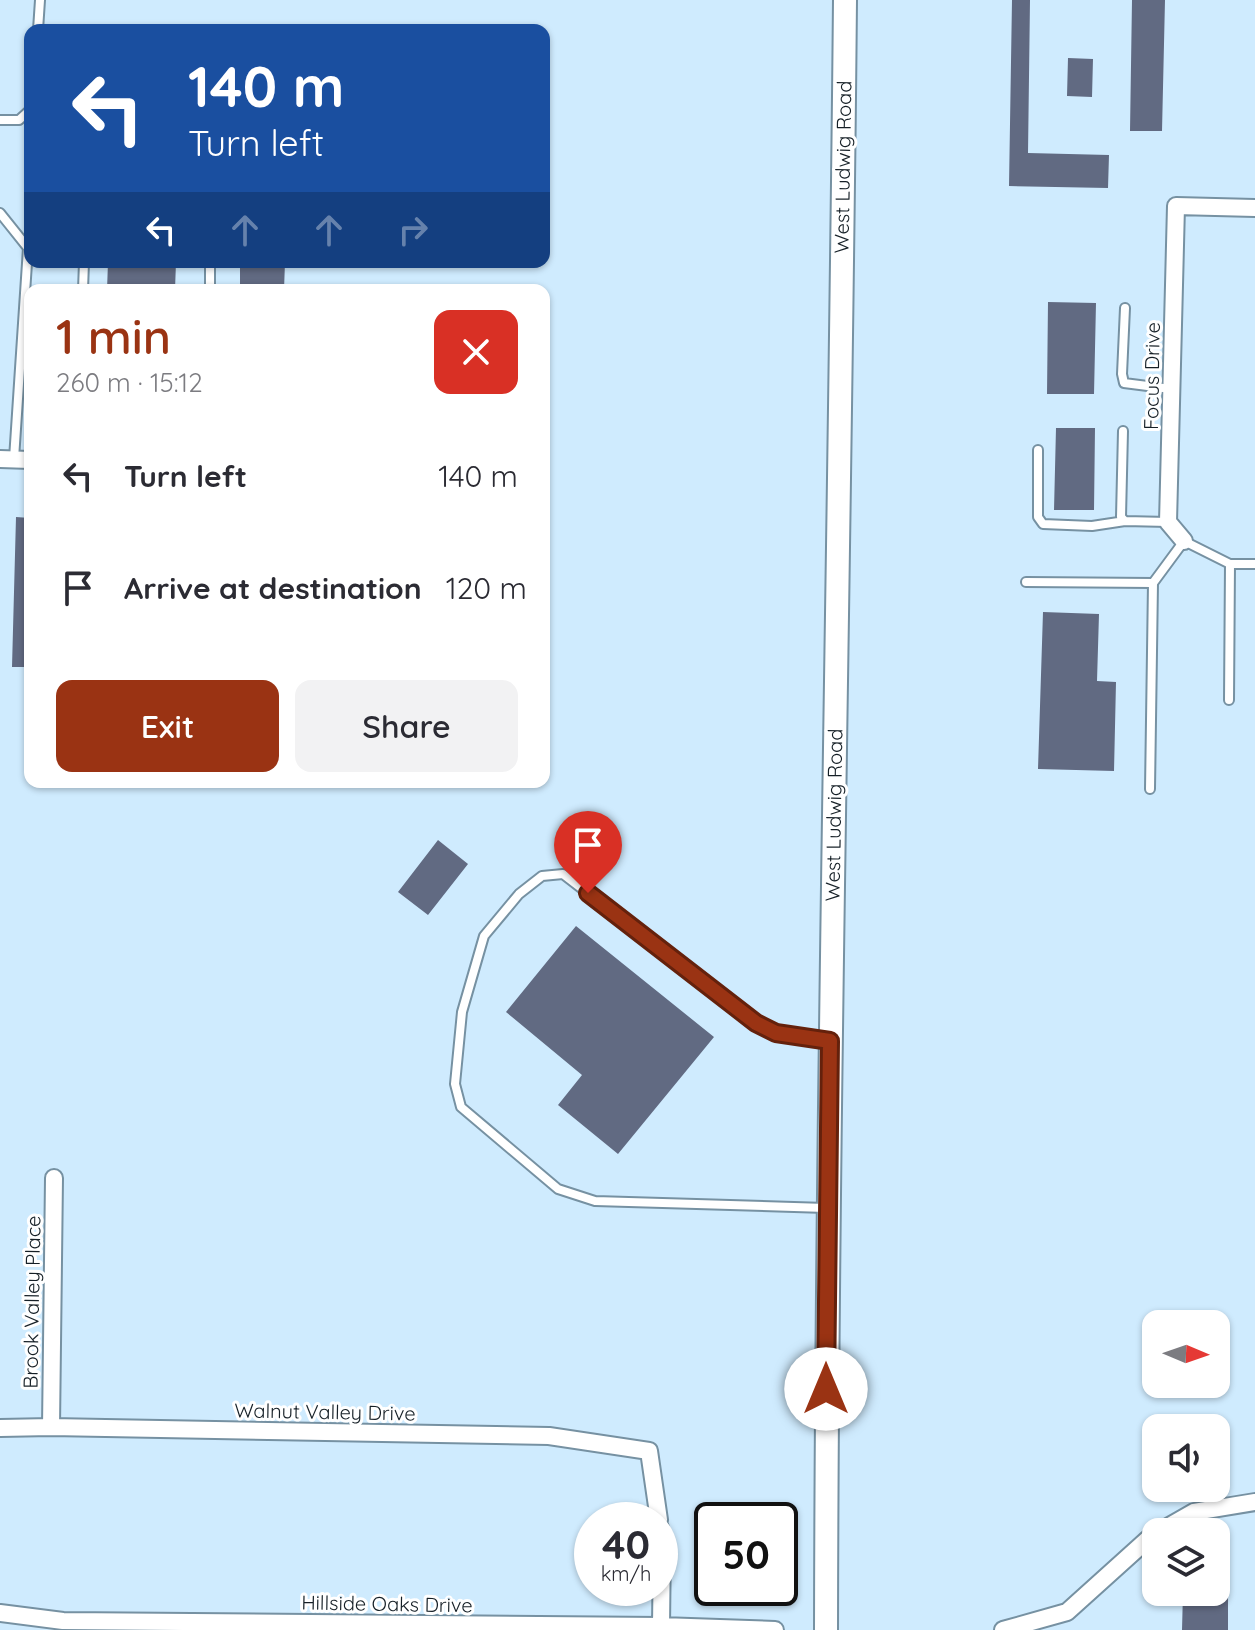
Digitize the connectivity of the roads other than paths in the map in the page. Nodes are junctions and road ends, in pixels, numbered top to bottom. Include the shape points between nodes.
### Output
1 (40, 0) edge
2 (845, 0) edge
3 (38, 24) edge
4 (24, 115) edge
5 (0, 120) edge
6 (1255, 208) edge
7 (0, 213) edge
8 (24, 243) edge
9 (1125, 308) dead end
10 (24, 313) edge
11 (1171, 389) junction
12 (1123, 431) dead end
13 (1038, 450) dead end
14 (15, 459) edge
15 (1125, 521) junction
16 (1168, 522) junction
17 (1184, 541) junction
18 (1230, 564) junction
19 (1255, 564) edge
20 (1026, 582) dead end
21 (1153, 583) junction
22 (1229, 700) dead end
23 (1150, 789) dead end
24 (830, 1041) junction
25 (54, 1178) dead end
26 (827, 1208) junction
27 (51, 1427) junction
28 (0, 1428) edge
29 (656, 1502) edge
30 (1255, 1502) edge
31 (1184, 1518) edge
32 (1142, 1544) edge
33 (661, 1606) edge
34 (0, 1613) edge
35 (661, 1626) junction
36 (775, 1630) edge
37 (826, 1630) edge
38 (1003, 1630) edge

1 - 3 lane
2 - 24 main road, West Ludwig Road
4 - 5 lane
6 - 11 street, Focus Drive via 1176,206
7 - 8 lane
9 - 11 lane via 1124,383
10 - 14 lane
11 - 16 street, Focus Drive
12 - 15 lane
13 - 15 lane via 1038,517 1043,524
15 - 16 lane
16 - 17 street
17 - 18 lane
17 - 21 lane
18 - 19 lane
18 - 22 lane
20 - 21 lane
21 - 23 lane
24 - 26 main road, West Ludwig Road
24 - 26 lane via 776,1033 756,1023 563,874 542,876 519,894 484,936 462,1012 455,1084 461,1107 558,1189 595,1201
25 - 27 street, Brook Valley Place
26 - 37 main road, West Ludwig Road
27 - 28 street, Walnut Valley Drive
27 - 29 street, Walnut Valley Drive via 549,1436 649,1451
30 - 31 street
32 - 38 street via 1067,1612
33 - 35 street
34 - 35 street, Hillside Oaks Drive via 63,1621
35 - 36 street, Hillside Oaks Drive

